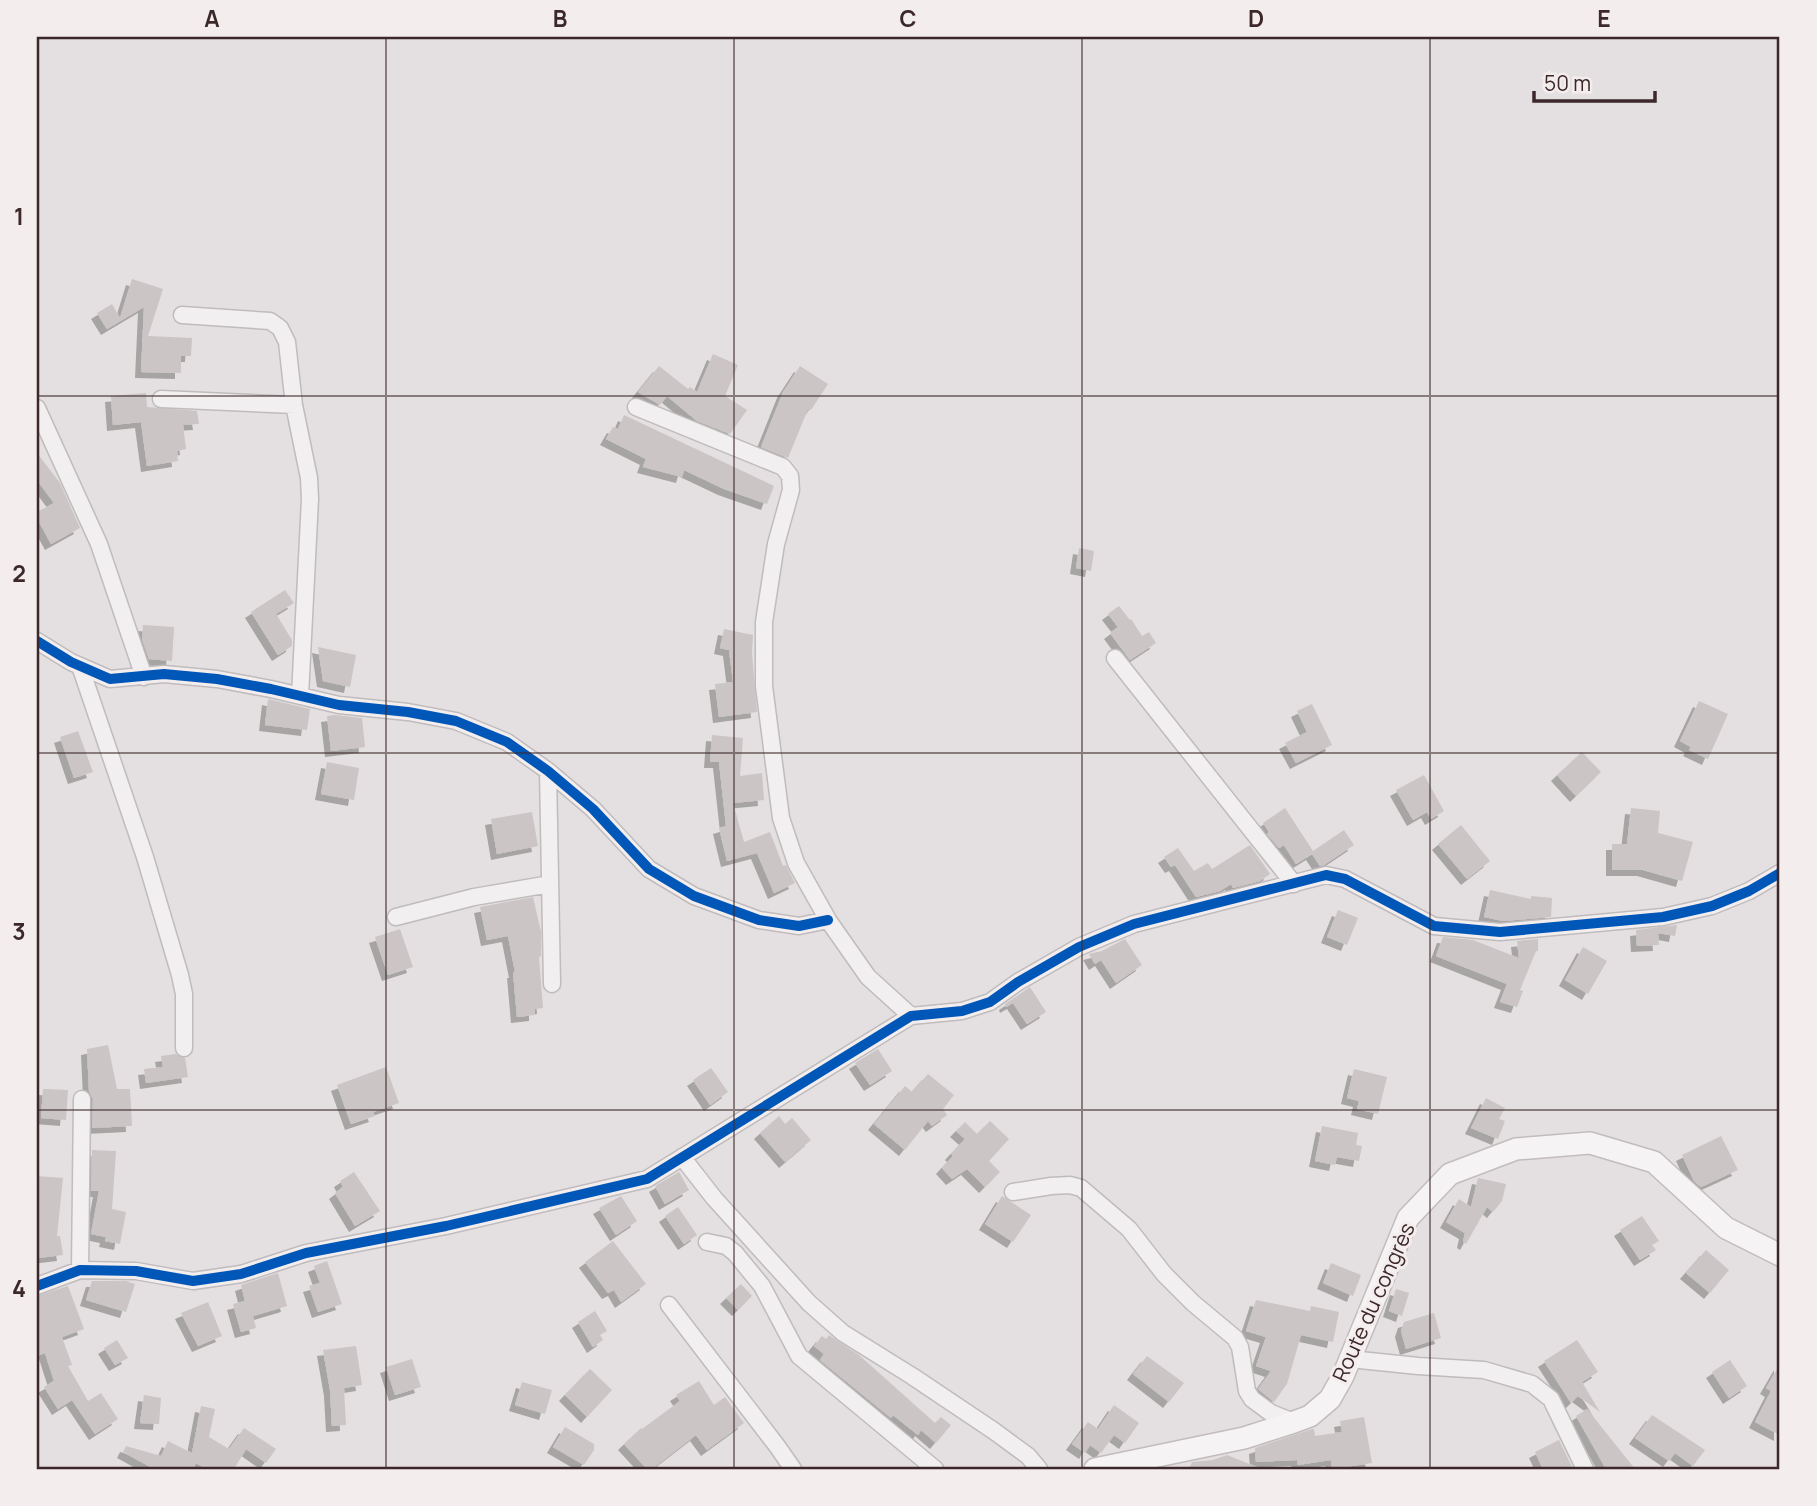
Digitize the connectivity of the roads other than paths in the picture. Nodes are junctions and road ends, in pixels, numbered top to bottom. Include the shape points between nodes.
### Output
1 (182, 315) dead end
2 (161, 399) dead end
3 (294, 405) junction
4 (37, 408) edge
5 (636, 408) dead end
6 (37, 641) edge
7 (1115, 658) dead end
8 (80, 666) junction
9 (144, 677) junction
10 (300, 696) junction
11 (548, 771) junction
12 (1780, 873) edge
13 (550, 884) junction
14 (1294, 884) junction
15 (396, 917) dead end
16 (828, 920) junction
17 (552, 984) dead end
18 (911, 1016) junction
19 (184, 1048) dead end
20 (82, 1100) dead end
21 (682, 1157) junction
22 (1013, 1192) dead end
23 (707, 1242) dead end
24 (1780, 1255) edge
25 (80, 1270) junction
26 (37, 1286) edge
27 (669, 1305) dead end
28 (1350, 1359) junction
29 (1294, 1422) junction
30 (793, 1469) edge
31 (935, 1469) edge
32 (1039, 1469) edge
33 (1095, 1469) edge
34 (1585, 1469) edge

1 - 3 street via 270,321 280,328 287,342
2 - 3 street
3 - 10 street via 310,499
4 - 9 street via 99,544
5 - 16 street via 783,467 790,476 764,622 764,686 781,818 796,863
6 - 8 street
7 - 14 street
8 - 9 street via 110,679
8 - 19 street via 180,975
9 - 10 street via 164,674 217,679
10 - 11 street via 456,721 507,742
11 - 13 street
11 - 16 street via 593,809 649,869 694,897 759,920 799,926
12 - 14 street via 1712,906 1663,917 1500,932 1434,926 1335,876
13 - 15 street
13 - 17 street
14 - 18 street via 1134,924 1079,947 990,1002 962,1011
16 - 18 street via 868,977
18 - 21 street
20 - 25 street
21 - 25 street via 647,1179 306,1253 241,1274 193,1281 136,1271
21 - 32 street via 800,1293 843,1333 994,1431
22 - 29 street via 1051,1186 1082,1188 1129,1229 1193,1304 1235,1338 1252,1399
23 - 31 street via 735,1253 762,1286 799,1356
24 - 28 main road, Route du congrès via 1726,1228 1654,1162 1590,1143 1516,1149 1450,1174 1408,1218
25 - 26 street
27 - 30 street
28 - 29 main road, Route du congrès via 1330,1399 1310,1416
28 - 34 street via 1484,1370 1532,1384 1551,1399
29 - 33 main road, Route du congrès via 1244,1438

